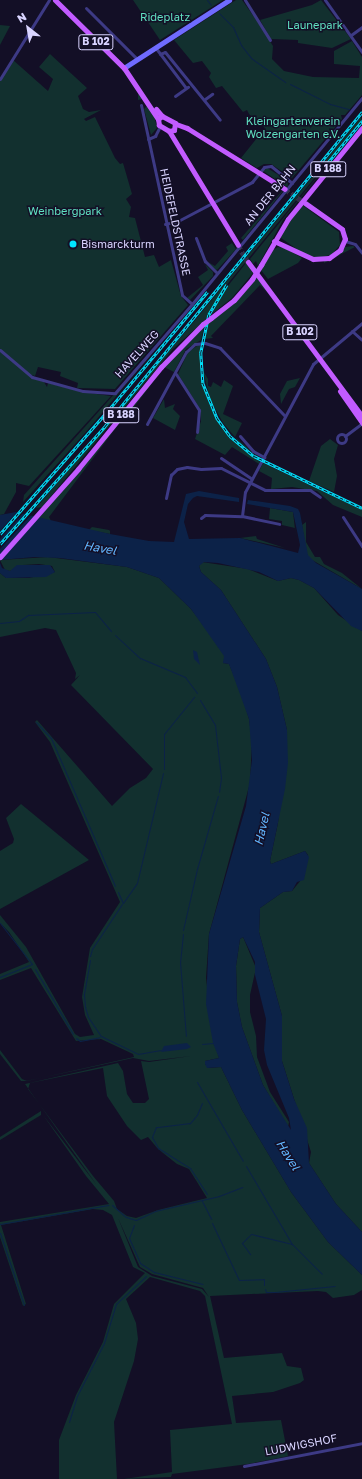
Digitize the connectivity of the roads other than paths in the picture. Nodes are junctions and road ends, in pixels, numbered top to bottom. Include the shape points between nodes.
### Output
1 (49, 0) edge
2 (55, 0) edge
3 (229, 0) edge
4 (244, 0) edge
5 (325, 0) edge
6 (86, 8) dead end
7 (362, 27) edge
8 (351, 35) junction
9 (270, 40) dead end
10 (155, 47) junction
11 (362, 52) edge
12 (160, 54) junction
13 (137, 59) junction
14 (124, 68) junction
15 (0, 79) edge
16 (191, 85) junction
17 (186, 88) junction
18 (212, 94) dead end
19 (175, 96) dead end
20 (362, 98) edge
21 (205, 99) junction
22 (141, 105) dead end
23 (160, 118) junction
24 (220, 120) dead end
25 (160, 126) junction
26 (173, 128) junction
27 (362, 128) edge
28 (148, 138) junction
29 (259, 172) junction
30 (292, 183) junction
31 (285, 189) tunnel mouth
32 (305, 202) tunnel mouth
33 (212, 203) junction
34 (165, 224) junction
35 (196, 238) dead end
36 (275, 239) junction
37 (344, 241) junction
38 (281, 244) junction
39 (238, 245) tunnel mouth
40 (268, 252) junction
41 (362, 252) edge
42 (300, 254) junction
43 (248, 262) tunnel mouth
44 (218, 273) junction
45 (192, 304) junction
46 (362, 323) edge
47 (352, 331) junction
48 (362, 340) edge
49 (0, 350) edge
50 (319, 358) junction
51 (176, 374) junction
52 (333, 378) junction
53 (285, 416) junction
54 (362, 416) edge
55 (362, 423) edge
56 (147, 424) dead end
57 (197, 432) dead end
58 (240, 436) dead end
59 (345, 436) dead end
60 (264, 457) junction
61 (221, 458) dead end
62 (251, 480) junction
63 (320, 497) dead end
64 (166, 498) dead end
65 (242, 516) junction
66 (343, 517) dead end
67 (201, 518) dead end
68 (279, 524) dead end
69 (362, 546) edge
70 (0, 557) edge
71 (362, 1443) edge
72 (244, 1466) dead end

1 - 15 street
2 - 14 main road, B 102
3 - 10 street
4 - 9 street
5 - 8 street
6 - 13 street
7 - 8 street
8 - 11 street
10 - 12 street
10 - 13 street
12 - 16 street via 165,52
12 - 17 street
13 - 14 street
14 - 23 main road, B 102
16 - 17 street
16 - 21 street
17 - 19 street
18 - 21 street
20 - 30 street, AN DER BAHN
21 - 24 street
22 - 28 street, HEIDEFELDSTRASSE
23 - 25 main road, B 102
23 - 26 main road, B 102
25 - 26 main road, B 102
25 - 28 street via 154,136
26 - 29 main road via 188,129
26 - 33 main road, B 102 via 178,146
27 - 36 main road, B 188 via 294,211
28 - 34 street, HEIDEFELDSTRASSE
29 - 30 street via 264,167 271,166
29 - 31 main road
29 - 33 street via 254,181
30 - 44 street, AN DER BAHN
32 - 37 main road via 339,226
33 - 34 street via 178,221
33 - 39 main road, B 102
34 - 45 street, HEIDEFELDSTRASSE via 182,295
35 - 44 street, HEIDEFELDSTRASSE via 205,261
36 - 38 main road
36 - 40 main road, B 188
36 - 42 main road
37 - 41 street via 355,244
37 - 42 main road via 338,252 326,259 313,259
38 - 40 main road
38 - 42 main road
40 - 70 main road, B 188, bridge via 252,279 234,300 203,324 161,367 43,510
43 - 50 main road, B 102
44 - 45 street, AN DER BAHN
45 - 49 street, HAVELWEG via 115,392 83,391 32,377
46 - 47 street
47 - 48 street
47 - 50 street
50 - 52 main road, B 102
50 - 53 street via 313,364
51 - 53 street via 188,350 202,343 214,344
51 - 56 street
51 - 57 street via 199,410
52 - 54 main road, B 102
52 - 55 main road, B 102
53 - 60 street
55 - 59 street
58 - 60 street via 253,451
60 - 62 street
61 - 62 street
62 - 63 street via 269,490 310,490
62 - 64 street via 221,468 201,470 184,467 171,475
62 - 65 street via 244,495
65 - 67 street via 206,515
65 - 68 street
66 - 69 street
71 - 72 street, LUDWIGSHOF

